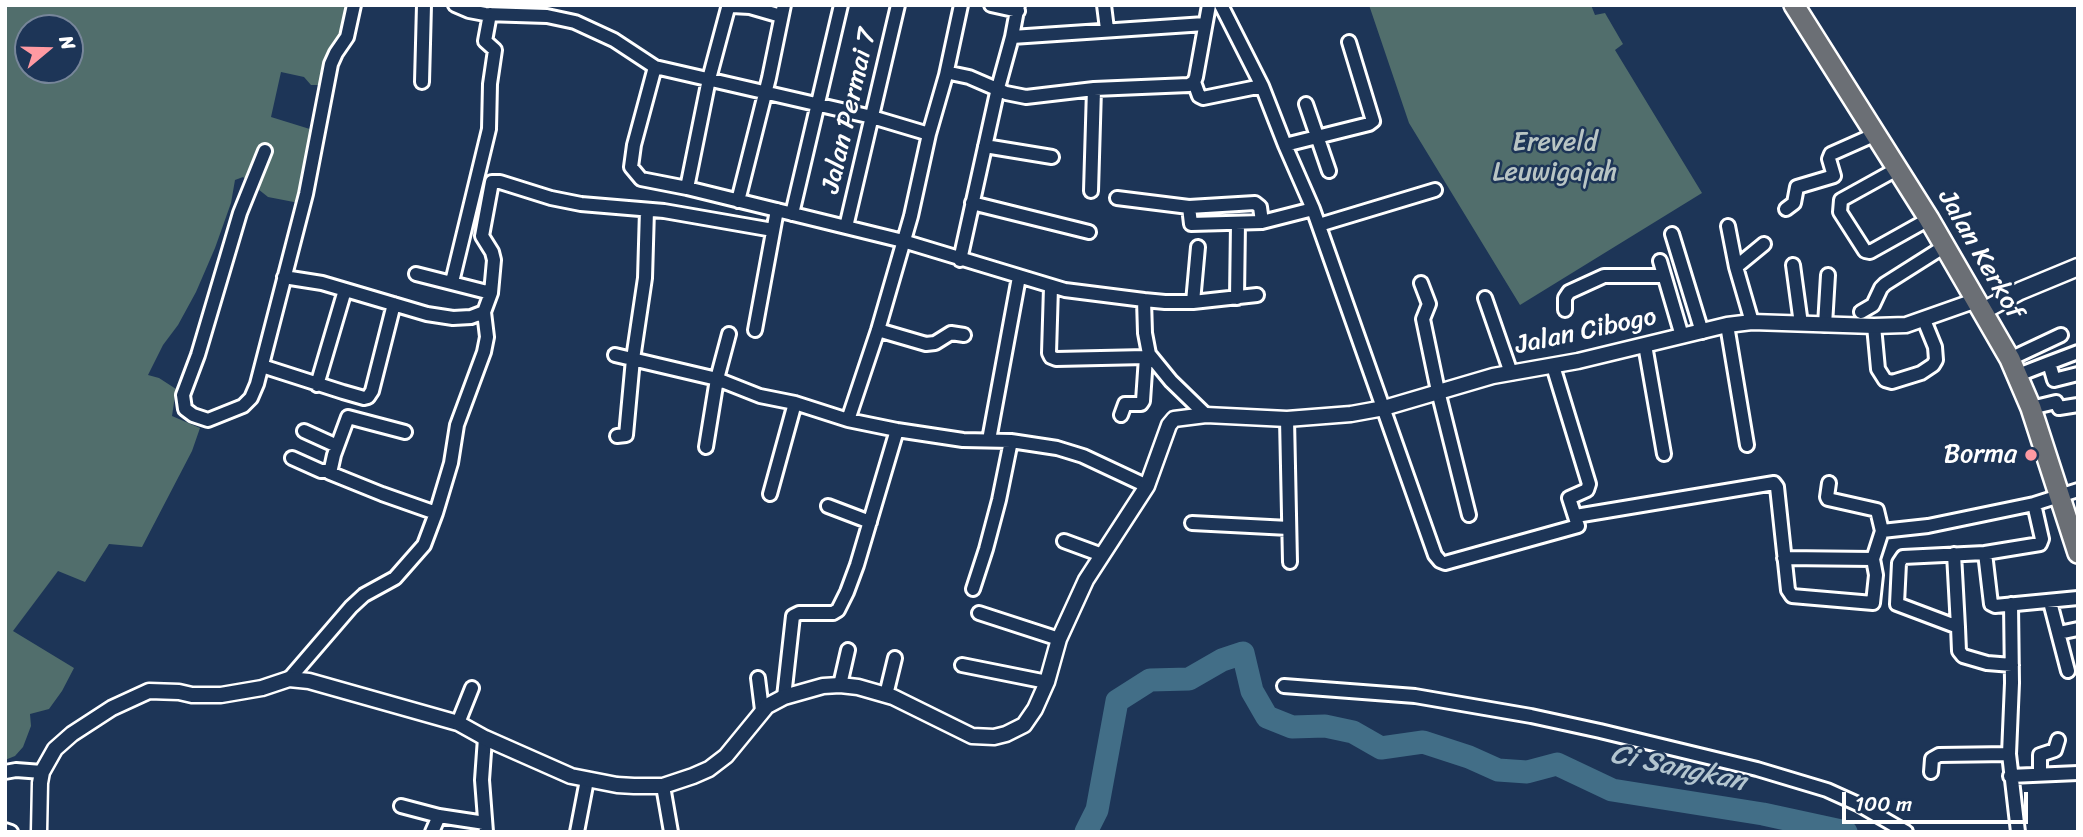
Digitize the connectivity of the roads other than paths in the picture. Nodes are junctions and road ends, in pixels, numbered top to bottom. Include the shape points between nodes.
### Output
1 (354, 5) edge
2 (424, 5) edge
3 (455, 5) edge
4 (841, 5) edge
5 (898, 5) edge
6 (961, 5) edge
7 (991, 5) edge
8 (1104, 5) edge
9 (1209, 5) edge
10 (1222, 5) edge
11 (1794, 5) edge
12 (1018, 8) edge
13 (497, 11) edge
14 (783, 11) edge
15 (1205, 24) junction
16 (1107, 29) junction
17 (1012, 37) junction
18 (1349, 42) dead end
19 (656, 67) junction
20 (946, 75) junction
21 (709, 79) junction
22 (422, 82) dead end
23 (1194, 82) junction
24 (1262, 86) junction
25 (998, 88) junction
26 (1094, 89) junction
27 (764, 93) junction
28 (1306, 104) dead end
29 (818, 105) junction
30 (872, 117) junction
31 (929, 134) junction
32 (1875, 134) junction
33 (1318, 137) junction
34 (1285, 145) junction
35 (985, 146) junction
36 (265, 151) dead end
37 (1052, 157) dead end
38 (1898, 169) junction
39 (1329, 171) dead end
40 (687, 188) junction
41 (1435, 190) dead end
42 (1091, 191) dead end
43 (1116, 198) dead end
44 (738, 201) junction
45 (972, 203) junction
46 (1189, 207) junction
47 (1313, 209) junction
48 (1786, 209) dead end
49 (647, 210) junction
50 (777, 210) junction
51 (792, 214) junction
52 (1929, 219) junction
53 (1262, 222) junction
54 (1237, 223) junction
55 (1319, 225) junction
56 (1728, 226) dead end
57 (846, 227) junction
58 (774, 230) junction
59 (1089, 232) dead end
60 (1672, 234) dead end
61 (903, 241) junction
62 (1764, 244) dead end
63 (1945, 246) junction
64 (1198, 247) dead end
65 (960, 260) junction
66 (1660, 261) dead end
67 (1793, 265) dead end
68 (1737, 267) junction
69 (2078, 267) edge
70 (416, 274) dead end
71 (1828, 275) dead end
72 (1664, 276) junction
73 (284, 277) junction
74 (1019, 277) junction
75 (452, 282) junction
76 (1421, 283) dead end
77 (1051, 287) junction
78 (345, 290) junction
79 (492, 293) junction
80 (1257, 295) dead end
81 (1237, 298) junction
82 (1485, 298) dead end
83 (1144, 300) junction
84 (1193, 302) junction
85 (394, 304) junction
86 (1980, 306) junction
87 (1565, 310) dead end
88 (484, 312) junction
89 (1861, 312) dead end
90 (1924, 320) junction
91 (1752, 322) junction
92 (1801, 324) junction
93 (1727, 325) junction
94 (1825, 325) junction
95 (1874, 326) junction
96 (755, 330) dead end
97 (878, 330) junction
98 (1702, 332) junction
99 (729, 334) dead end
100 (964, 335) dead end
101 (2061, 335) dead end
102 (1682, 336) junction
103 (1644, 345) junction
104 (2078, 352) edge
105 (615, 355) dead end
106 (1147, 356) junction
107 (633, 359) junction
108 (2049, 363) junction
109 (262, 366) junction
110 (1553, 366) junction
111 (2014, 367) junction
112 (1511, 373) junction
113 (2078, 374) edge
114 (717, 379) junction
115 (317, 385) junction
116 (1438, 391) junction
117 (795, 403) junction
118 (2078, 405) edge
119 (1384, 408) junction
120 (2031, 408) junction
121 (1121, 415) dead end
122 (1206, 415) junction
123 (1287, 419) junction
124 (848, 420) junction
125 (897, 430) junction
126 (304, 431) dead end
127 (405, 432) dead end
128 (617, 436) dead end
129 (989, 440) junction
130 (1011, 441) junction
131 (1747, 445) dead end
132 (337, 446) junction
133 (706, 447) dead end
134 (1664, 454) dead end
135 (292, 458) dead end
136 (330, 471) junction
137 (1829, 484) dead end
138 (1147, 486) junction
139 (2069, 493) edge
140 (770, 494) dead end
141 (2034, 504) junction
142 (828, 506) dead end
143 (436, 513) junction
144 (1469, 515) dead end
145 (1576, 516) junction
146 (870, 522) junction
147 (1192, 523) dead end
148 (1289, 528) junction
149 (1882, 531) junction
150 (1064, 541) dead end
151 (2078, 552) edge
152 (1954, 554) junction
153 (1985, 554) junction
154 (1102, 555) junction
155 (1784, 558) junction
156 (1873, 559) junction
157 (1290, 562) dead end
158 (973, 589) dead end
159 (2078, 598) edge
160 (2050, 602) junction
161 (1873, 603) junction
162 (1897, 604) junction
163 (2011, 604) junction
164 (979, 613) dead end
165 (1958, 627) junction
166 (2078, 629) edge
167 (2059, 633) junction
168 (1059, 639) junction
169 (848, 650) dead end
170 (895, 658) dead end
171 (962, 665) dead end
172 (2012, 665) junction
173 (2068, 671) dead end
174 (758, 678) dead end
175 (289, 679) junction
176 (1047, 682) junction
177 (840, 685) junction
178 (1284, 686) dead end
179 (472, 688) dead end
180 (886, 695) junction
181 (784, 697) junction
182 (762, 710) junction
183 (458, 723) junction
184 (485, 738) junction
185 (2059, 740) dead end
186 (2009, 754) junction
187 (5, 772) edge
188 (42, 772) junction
189 (1931, 772) dead end
190 (2078, 773) edge
191 (2040, 774) junction
192 (2010, 776) junction
193 (587, 780) junction
194 (663, 786) junction
195 (401, 806) dead end
196 (439, 816) junction
197 (486, 827) edge
198 (5, 830) edge
199 (11, 832) edge
200 (39, 832) edge
201 (432, 832) edge
202 (577, 832) edge
203 (671, 832) edge
204 (1906, 832) edge
205 (2018, 832) edge

1 - 73 street via 347,37 331,64 306,194
2 - 22 street
3 - 13 street via 469,11
4 - 29 street
5 - 30 street, Jalan Permai 7
6 - 20 street
7 - 12 street
8 - 16 street
9 - 15 street
10 - 24 street
11 - 32 main road, Jalan Kerkof
12 - 17 street
13 - 19 street via 575,22
13 - 75 street via 485,41 495,50 489,129
14 - 21 street via 728,8
14 - 27 street
15 - 16 street
15 - 23 street
16 - 17 street
17 - 25 street
18 - 33 street via 1373,121
19 - 21 street
19 - 40 street via 631,167 641,179
20 - 25 street via 969,77
20 - 31 street
21 - 27 street
21 - 40 street
23 - 24 street via 1203,98
23 - 26 street
24 - 34 street
25 - 26 street via 1026,97
25 - 35 street
26 - 42 street
27 - 29 street
27 - 44 street
28 - 33 street
29 - 30 street
29 - 51 street
30 - 31 street
30 - 57 street, Jalan Permai 7
31 - 61 street
32 - 38 main road, Jalan Kerkof
32 - 48 street via 1830,154 1834,176 1797,187 1794,203
33 - 34 street
33 - 39 street
34 - 47 street
35 - 37 street
35 - 45 street
36 - 109 street via 240,213 186,383 185,409 208,420 243,406 251,398
38 - 52 main road, Jalan Kerkof
38 - 52 street via 1841,200 1840,212 1870,252
40 - 44 street
41 - 55 street
43 - 46 street
44 - 50 street
45 - 59 street
45 - 65 street
46 - 53 street via 1255,203
46 - 54 street via 1191,224
47 - 53 street
47 - 55 street
49 - 58 street
49 - 79 street via 581,204 492,182 482,232 494,256
49 - 107 street via 645,278
50 - 51 street
50 - 58 street
51 - 57 street
52 - 63 main road, Jalan Kerkof
53 - 54 street
54 - 81 street
55 - 119 street
56 - 68 street
57 - 61 street
58 - 96 street
60 - 98 street
61 - 65 street
61 - 97 street
62 - 68 street
63 - 86 main road, Jalan Kerkof
63 - 89 street via 1885,284 1873,305
64 - 84 street
65 - 74 street
66 - 72 street
67 - 92 street
68 - 91 street
69 - 86 main road
70 - 75 street
71 - 94 street
72 - 87 street via 1604,276 1569,292
72 - 102 street
73 - 78 street
73 - 109 street
74 - 77 street
74 - 129 street
75 - 79 street
76 - 116 street via 1428,302 1423,319
77 - 83 street
77 - 106 street via 1051,358
78 - 85 street
78 - 115 street
79 - 88 street
80 - 81 street
81 - 84 street
82 - 112 street
83 - 84 street
83 - 106 street
85 - 88 street via 453,318
85 - 115 street via 371,394 364,398
86 - 90 street, Jalan Cibogo
86 - 111 main road, Jalan Kerkof
88 - 143 street via 484,352 457,425
90 - 95 street, Jalan Cibogo
90 - 95 street via 1936,360 1921,373 1892,382 1878,369
91 - 92 street, Jalan Cibogo
91 - 93 street, Jalan Cibogo
92 - 94 street, Jalan Cibogo
93 - 98 street, Jalan Cibogo
93 - 131 street
94 - 95 street, Jalan Cibogo
97 - 100 street via 926,344 951,333
97 - 124 street
98 - 102 street, Jalan Cibogo
99 - 114 street
101 - 111 street
102 - 103 street, Jalan Cibogo
103 - 110 street, Jalan Cibogo
103 - 134 street
104 - 108 street
105 - 107 street
106 - 121 street via 1143,401 1125,404
106 - 122 street
107 - 114 street
107 - 128 street via 626,435
108 - 111 street
108 - 113 street via 2054,380
109 - 115 street
110 - 112 street, Jalan Cibogo
110 - 145 street via 1589,484 1587,490 1569,497
111 - 120 main road, Jalan Kerkof
112 - 116 street, Jalan Cibogo
114 - 117 street via 760,396
114 - 133 street
116 - 119 street, Jalan Cibogo
116 - 144 street
117 - 124 street
117 - 140 street
118 - 120 street via 2059,408 2056,402
119 - 123 street, Jalan Cibogo
119 - 145 street via 1435,555 1445,564 1577,527
120 - 139 main road, Jalan Kerkof
122 - 123 street, Jalan Cibogo
122 - 138 street, Jalan Cibogo via 1171,422
123 - 148 street
124 - 125 street
125 - 129 street
125 - 146 street
126 - 132 street
127 - 132 street via 350,416
129 - 130 street
130 - 138 street via 1083,456
130 - 158 street
132 - 136 street
135 - 136 street
136 - 143 street
137 - 149 street via 1828,499 1877,510
138 - 154 street
139 - 141 street
139 - 151 main road, Jalan Kerkof
141 - 149 street
141 - 153 street via 2040,544
142 - 146 street
143 - 175 street via 416,555 394,578 351,607
145 - 155 street via 1774,483
146 - 181 street via 837,611 793,616
147 - 148 street
148 - 157 street
149 - 156 street
150 - 154 street
152 - 153 street
152 - 162 street via 1900,559
152 - 165 street
153 - 163 street via 1991,604
154 - 168 street
155 - 156 street
155 - 161 street via 1792,596
156 - 161 street
159 - 160 street
160 - 163 street
160 - 167 street
161 - 162 street
162 - 165 street
163 - 172 street
164 - 168 street
165 - 172 street via 1963,656
166 - 167 street
167 - 173 street
168 - 176 street
169 - 177 street
170 - 180 street
171 - 176 street
172 - 186 street
174 - 182 street
175 - 183 street
175 - 188 street via 221,695 140,694 61,742
176 - 180 street via 1024,725 994,737 972,736
177 - 180 street
177 - 181 street
178 - 204 street via 1415,696 1600,731 1826,790
179 - 183 street
181 - 182 street
182 - 194 street via 719,763
183 - 184 street
184 - 193 street
184 - 197 street
185 - 191 street via 2055,750 2040,755
186 - 189 street via 1939,755 1932,759
186 - 192 street
187 - 188 street
188 - 200 street
190 - 191 street
191 - 192 street
192 - 205 street
193 - 194 street
193 - 202 street
194 - 203 street
195 - 196 street
196 - 197 street
196 - 201 street
198 - 199 street

